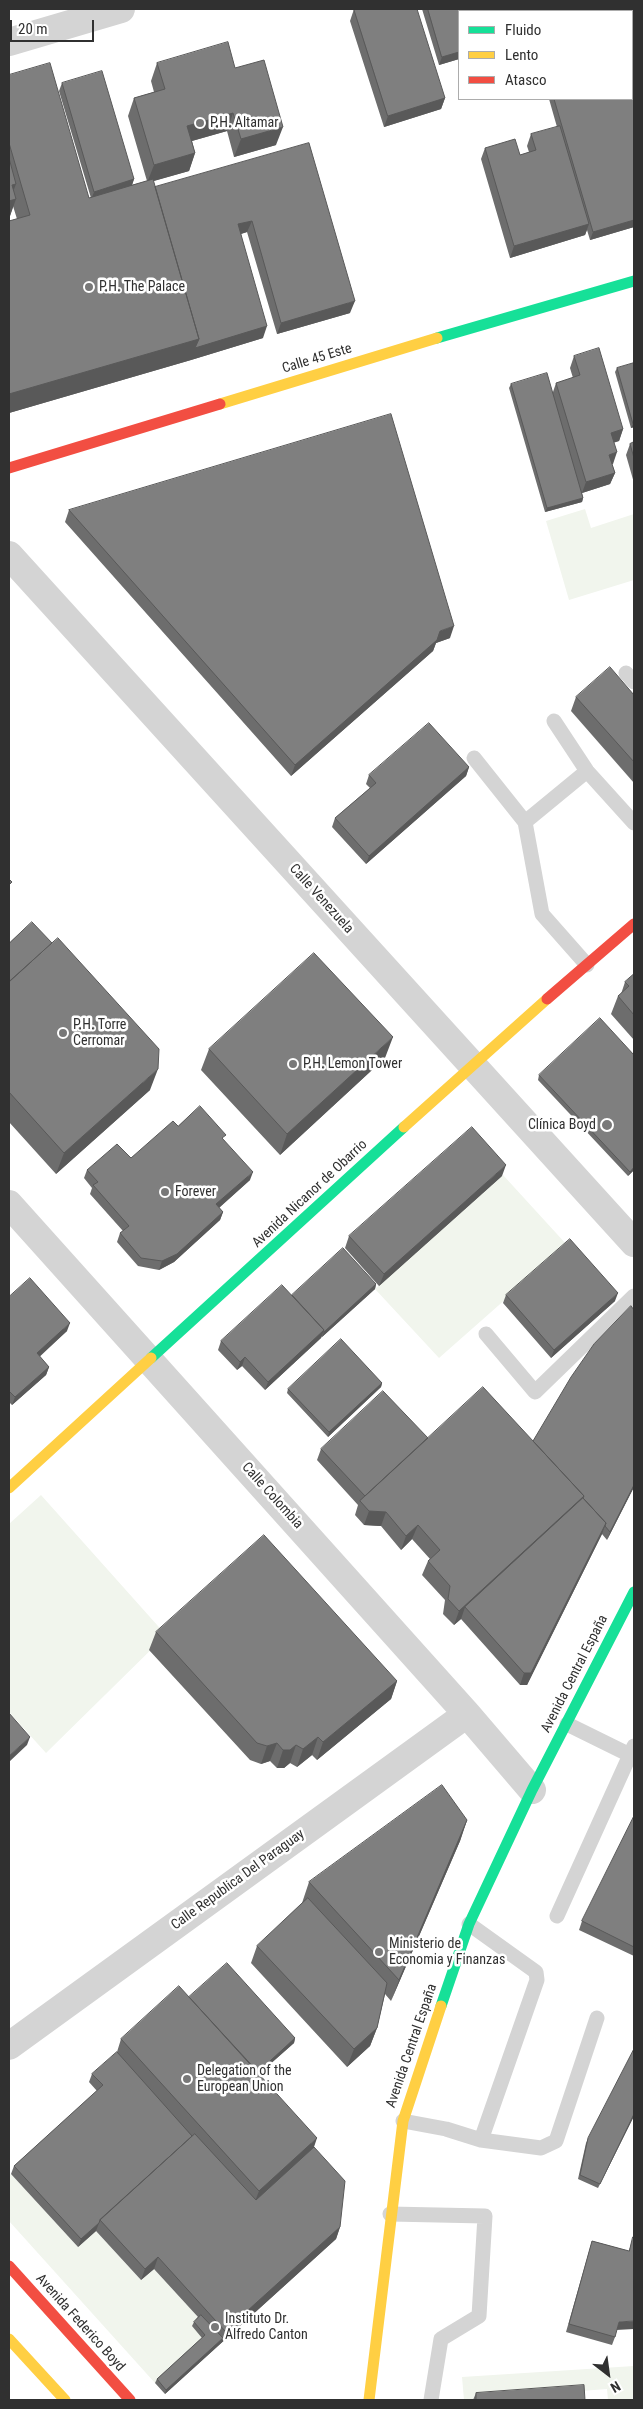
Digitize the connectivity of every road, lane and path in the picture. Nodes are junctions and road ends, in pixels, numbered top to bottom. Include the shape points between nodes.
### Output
1 (122, 9) edge
2 (9, 42) edge
3 (634, 281) edge
4 (9, 468) edge
5 (9, 555) edge
6 (554, 721) dead end
7 (474, 758) dead end
8 (587, 771) junction
9 (525, 822) junction
10 (634, 823) edge
11 (634, 924) edge
12 (587, 965) junction
13 (472, 1065) junction
14 (9, 1204) edge
15 (634, 1243) edge
16 (634, 1296) edge
17 (486, 1334) dead end
18 (150, 1361) junction
19 (9, 1488) edge
20 (634, 1592) edge
21 (467, 1714) junction
22 (567, 1724) junction
23 (633, 1753) edge
24 (532, 1790) junction
25 (557, 1916) dead end
26 (469, 1924) junction
27 (597, 2018) dead end
28 (9, 2046) edge
29 (402, 2121) junction
30 (481, 2140) junction
31 (390, 2214) junction
32 (9, 2266) edge
33 (9, 2339) edge
34 (65, 2400) edge
35 (130, 2400) edge
36 (369, 2400) edge
37 (431, 2400) edge

1 - 2 street
3 - 4 main road, Calle 45 Este
5 - 13 street, Calle Venezuela
6 - 8 lane
7 - 9 lane
8 - 9 lane
8 - 10 lane
9 - 12 lane via 542,914
11 - 12 main road, Avenida Nicanor de Obarrio
12 - 13 main road, Avenida Nicanor de Obarrio
13 - 15 street, Calle Venezuela
13 - 18 main road, Avenida Nicanor de Obarrio
14 - 18 street, Calle Colombia
16 - 17 lane via 535,1392
18 - 19 main road, Avenida Nicanor de Obarrio
18 - 21 street, Calle Colombia
20 - 22 main road, Avenida Central España
21 - 24 street, Calle Colombia
21 - 28 street, Calle Republica Del Paraguay
22 - 23 lane
22 - 24 main road, Avenida Central España
23 - 25 lane
24 - 26 main road, Avenida Central España
26 - 29 main road, Avenida Central España
26 - 30 lane via 536,1972 538,1980
27 - 30 lane via 556,2141 541,2148
29 - 30 lane via 446,2129
29 - 31 main road, Avenida Central España
31 - 36 main road, Avenida Central España
31 - 37 lane via 485,2216 479,2316 441,2339
32 - 35 main road, Avenida Federico Boyd
33 - 34 main road

